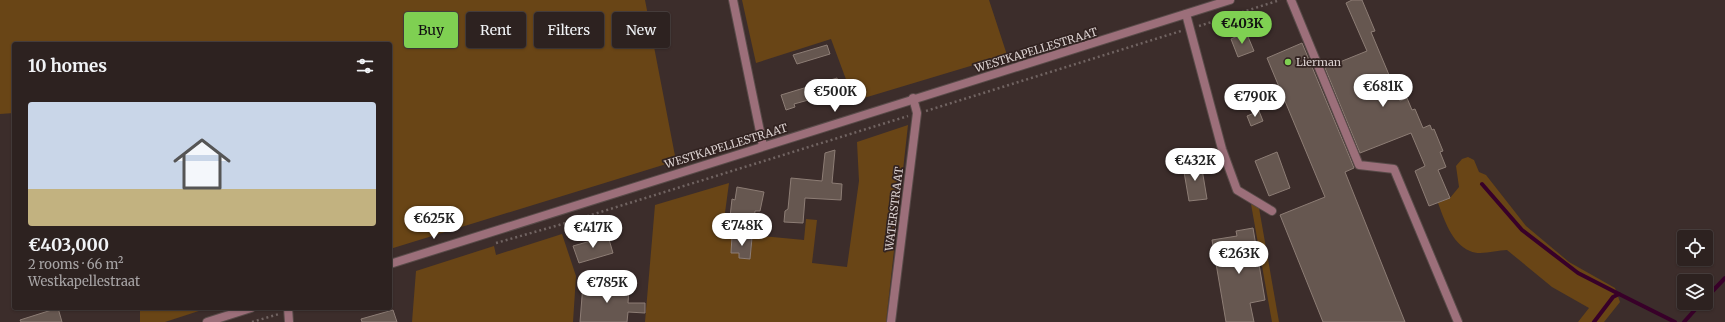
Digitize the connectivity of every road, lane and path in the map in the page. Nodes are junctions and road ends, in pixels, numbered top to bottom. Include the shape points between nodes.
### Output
1 (733, 0) edge
2 (1230, 0) edge
3 (1280, 0) edge
4 (1290, 0) edge
5 (1186, 14) junction
6 (1190, 28) junction
7 (913, 98) junction
8 (917, 113) junction
9 (763, 146) junction
10 (1272, 211) dead end
11 (493, 243) dead end
12 (392, 263) edge
13 (244, 310) edge
14 (285, 310) edge
15 (288, 310) edge
16 (207, 322) edge
17 (252, 322) edge
18 (289, 322) edge
19 (891, 322) edge
20 (1458, 322) edge

1 - 9 street
2 - 5 street, WESTKAPELLESTRAAT
3 - 6 path
4 - 20 street via 1360,165 1394,169
5 - 6 street
5 - 7 street, WESTKAPELLESTRAAT
6 - 8 path
6 - 10 street via 1222,150 1237,190
7 - 8 street, WATERSTRAAT
7 - 9 street, WESTKAPELLESTRAAT
8 - 11 path via 559,225
8 - 19 street, WATERSTRAAT
9 - 12 street, WESTKAPELLESTRAAT
13 - 16 street
14 - 17 path
15 - 18 street

